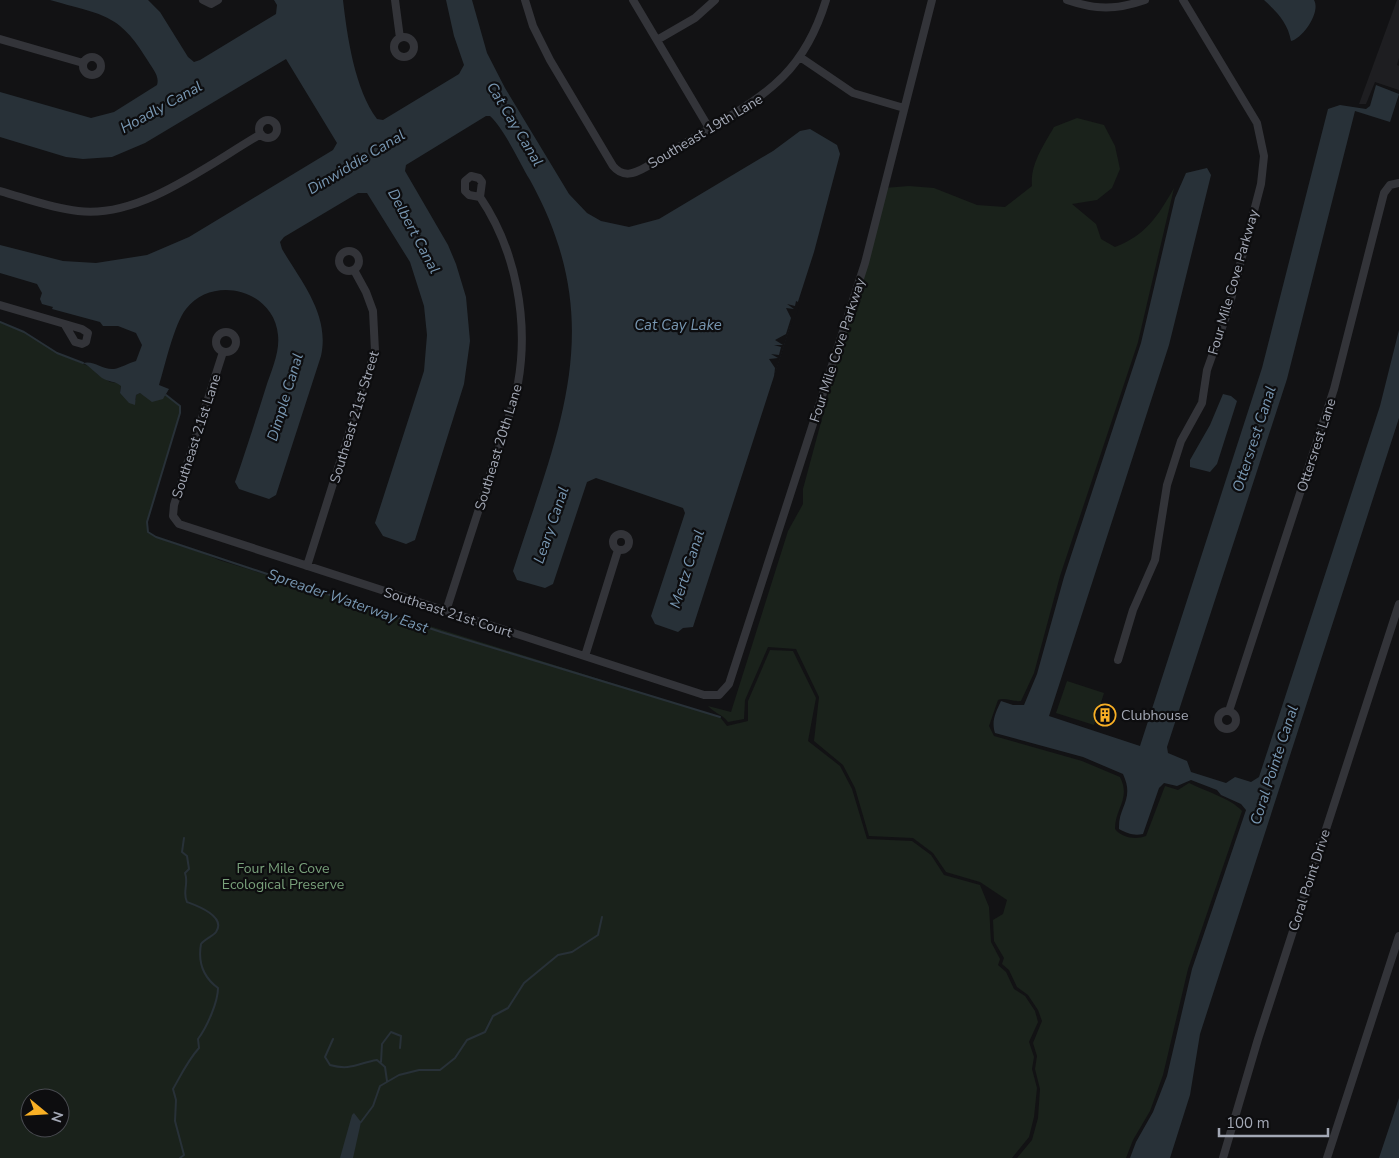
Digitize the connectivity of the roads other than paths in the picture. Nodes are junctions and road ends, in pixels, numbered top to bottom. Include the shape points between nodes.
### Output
1 (203, 0) edge
2 (218, 0) edge
3 (395, 0) edge
4 (524, 0) edge
5 (633, 0) edge
6 (715, 0) edge
7 (826, 0) edge
8 (932, 0) edge
9 (1067, 0) edge
10 (1183, 0) edge
11 (1140, 1) edge
12 (400, 38) dead end
13 (0, 39) edge
14 (657, 40) junction
15 (800, 57) junction
16 (83, 63) dead end
17 (904, 108) junction
18 (709, 128) junction
19 (261, 134) dead end
20 (1399, 183) edge
21 (0, 191) edge
22 (480, 197) dead end
23 (354, 270) dead end
24 (0, 305) edge
25 (65, 325) dead end
26 (223, 352) dead end
27 (175, 520) joint
28 (618, 550) dead end
29 (307, 566) junction
30 (1399, 604) edge
31 (446, 611) junction
32 (585, 656) junction
33 (1118, 660) dead end
34 (722, 693) joint
35 (1229, 711) dead end
36 (1399, 936) edge
37 (1223, 1158) edge
38 (1327, 1158) edge

1 - 2 street via 211,4
3 - 12 street
4 - 18 street, Southeast 19th Lane via 533,27 552,64 613,166 623,174 646,167
5 - 14 street
6 - 14 street via 701,14
7 - 15 street, Southeast 19th Lane
8 - 17 street, Four Mile Cove Parkway
9 - 11 street via 1106,9
10 - 33 street, Four Mile Cove Parkway via 1257,123 1263,168 1229,307 1207,370 1202,402 1182,438 1168,478 1155,560
13 - 16 street
14 - 18 street
15 - 17 street via 853,93
15 - 18 street, Southeast 19th Lane via 771,90
17 - 34 street, Four Mile Cove Parkway via 860,280 728,684
19 - 21 street via 166,191 124,208 78,211
20 - 35 street, Ottersrest Lane via 1390,185 1384,193 1334,389
22 - 31 street, Southeast 20th Lane via 500,234 515,278 521,322 521,358 510,411
23 - 29 street, Southeast 21st Street via 373,311 375,351
24 - 25 street
26 - 27 street, Southeast 21st Lane via 174,505
27 - 29 street, Southeast 21st Court via 193,529
28 - 32 street
29 - 31 street, Southeast 21st Court
30 - 37 street, Coral Point Drive via 1258,1039
31 - 32 street, Southeast 21st Court
32 - 34 street, Southeast 21st Court via 708,696
36 - 38 street

